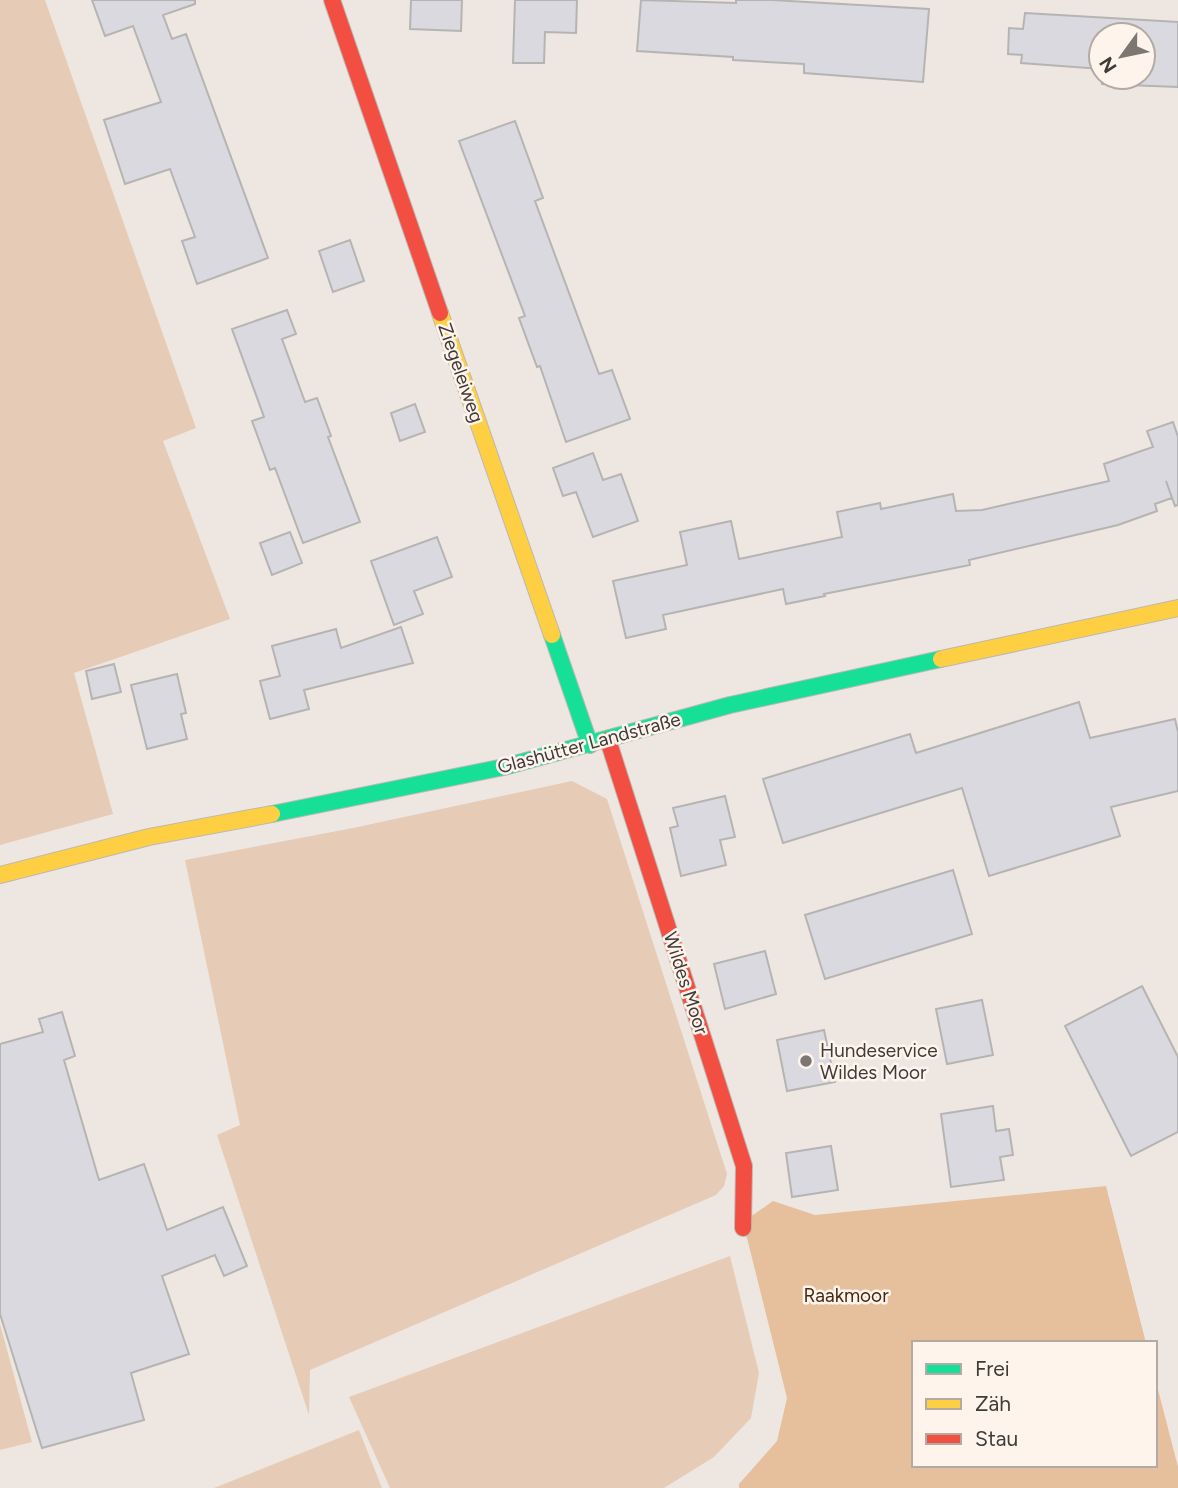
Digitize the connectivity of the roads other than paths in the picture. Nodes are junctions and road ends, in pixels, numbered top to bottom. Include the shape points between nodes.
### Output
1 (332, 0) edge
2 (1178, 608) edge
3 (608, 740) junction
4 (590, 745) junction
5 (0, 875) edge
6 (743, 1228) dead end

1 - 4 street, Ziegeleiweg
2 - 3 street, Glashütter Landstraße via 730,705
3 - 4 street, Glashütter Landstraße
3 - 6 street, Wildes Moor via 744,1166
4 - 5 street, Glashütter Landstraße via 359,798 149,837

